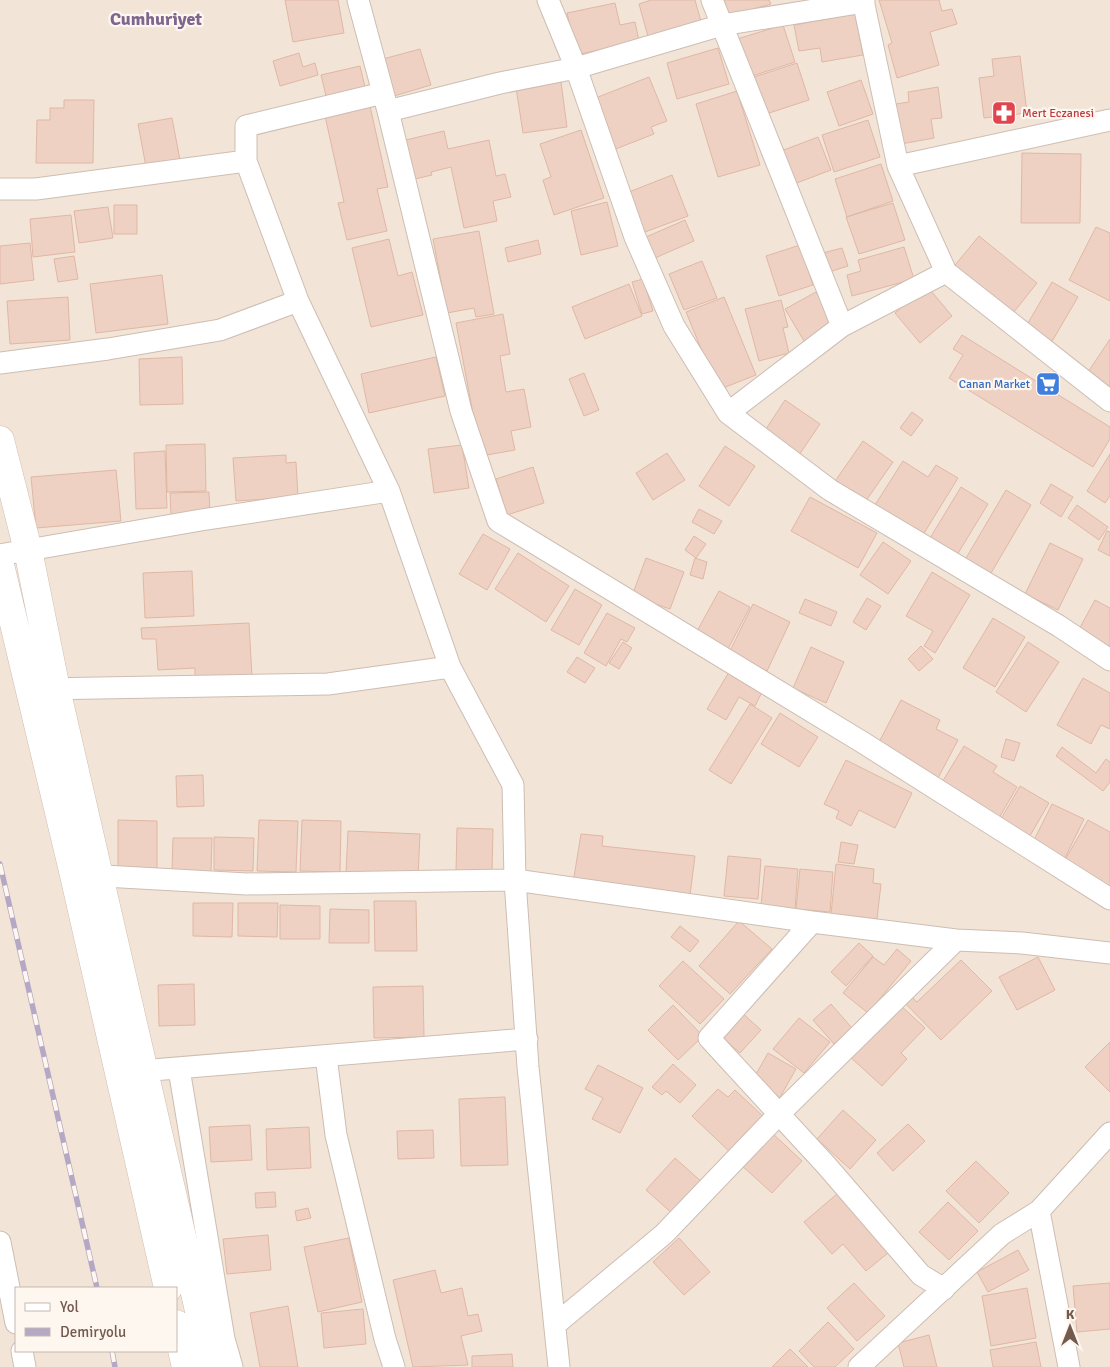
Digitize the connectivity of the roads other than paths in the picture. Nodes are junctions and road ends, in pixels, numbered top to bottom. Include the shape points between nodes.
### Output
1 (358, 0) edge
2 (548, 0) edge
3 (712, 0) edge
4 (863, 1) edge
5 (722, 26) junction
6 (576, 68) junction
7 (386, 102) junction
8 (1110, 120) edge
9 (246, 161) junction
10 (898, 166) junction
11 (0, 189) edge
12 (946, 272) junction
13 (298, 301) junction
14 (842, 326) junction
15 (0, 362) edge
16 (1110, 402) edge
17 (728, 413) junction
18 (0, 440) edge
19 (389, 491) junction
20 (28, 550) junction
21 (0, 555) edge
22 (0, 565) edge
23 (1110, 660) edge
24 (450, 667) junction
25 (56, 689) junction
26 (28, 690) junction
27 (86, 875) junction
28 (515, 880) junction
29 (1110, 899) edge
30 (812, 922) junction
31 (956, 940) junction
32 (1110, 953) edge
33 (526, 1040) junction
34 (326, 1056) junction
35 (179, 1069) junction
36 (130, 1072) junction
37 (779, 1114) junction
38 (1110, 1133) edge
39 (1040, 1211) junction
40 (0, 1242) edge
41 (168, 1287) edge
42 (944, 1289) junction
43 (15, 1318) edge
44 (556, 1324) junction
45 (178, 1333) edge
46 (22, 1352) edge
47 (25, 1367) edge
48 (186, 1367) edge
49 (212, 1367) edge
50 (232, 1367) edge
51 (394, 1367) edge
52 (559, 1367) edge
53 (859, 1367) edge
54 (1070, 1367) edge

1 - 7 street
2 - 6 street
3 - 5 street
4 - 5 street
4 - 10 street
5 - 6 street
5 - 14 street
6 - 7 street
6 - 17 street via 635,237 674,326
7 - 9 street via 246,126
7 - 29 street via 461,411 498,521 862,742
8 - 10 street
9 - 11 street via 36,189
9 - 13 street
10 - 12 street
12 - 14 street
12 - 16 street
13 - 15 street via 220,330 108,349
13 - 19 street
14 - 17 street
17 - 23 street via 830,490 1059,626
18 - 20 main road
19 - 20 street
19 - 24 street
20 - 21 street
20 - 25 main road
22 - 26 main road
24 - 25 street via 328,684
24 - 28 street via 513,785
25 - 26 street
25 - 27 main road
26 - 27 main road
27 - 28 street via 247,884
27 - 36 main road
28 - 30 street
28 - 33 street
30 - 31 street
30 - 37 street via 709,1038
31 - 32 street via 1022,943
31 - 37 street
33 - 34 street
33 - 44 street
34 - 35 street
34 - 51 street via 336,1135
35 - 36 street
35 - 50 street via 224,1339
36 - 41 main road
36 - 49 main road
37 - 42 street via 921,1275
37 - 44 street via 664,1234
38 - 39 street
39 - 42 street via 1002,1234
39 - 54 street
40 - 43 street
42 - 53 street
44 - 52 street
45 - 48 main road
46 - 47 street

